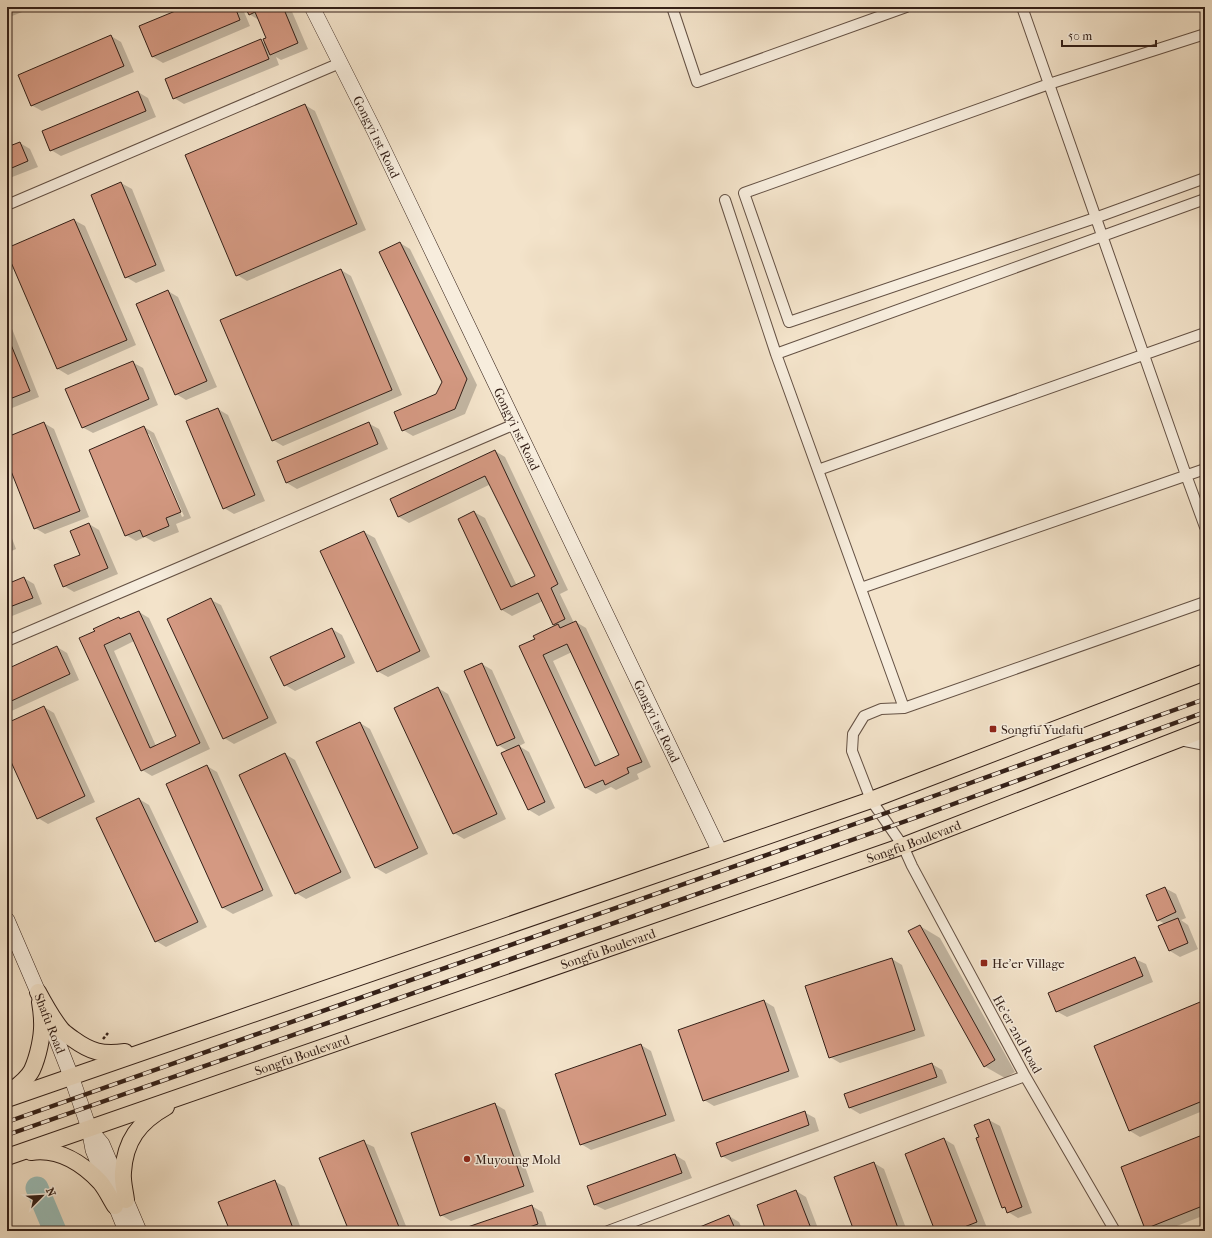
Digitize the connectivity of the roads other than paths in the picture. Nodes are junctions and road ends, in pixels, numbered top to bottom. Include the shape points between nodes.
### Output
1 (312, 7) edge
2 (672, 7) edge
3 (906, 7) edge
4 (1022, 7) edge
5 (1205, 34) edge
6 (340, 63) junction
7 (1049, 84) junction
8 (1205, 178) edge
9 (1205, 199) edge
10 (725, 200) dead end
11 (7, 205) edge
12 (1095, 218) junction
13 (1102, 236) junction
14 (1205, 333) edge
15 (776, 354) junction
16 (1144, 355) junction
17 (515, 424) junction
18 (1205, 469) edge
19 (818, 470) junction
20 (1186, 475) junction
21 (1205, 527) edge
22 (861, 588) junction
23 (1205, 602) edge
24 (7, 641) edge
25 (1205, 672) edge
26 (904, 708) junction
27 (1205, 729) edge
28 (1178, 740) junction
29 (1205, 745) edge
30 (871, 800) junction
31 (903, 846) junction
32 (720, 852) junction
33 (7, 920) edge
34 (38, 992) junction
35 (164, 1044) junction
36 (71, 1076) junction
37 (1026, 1076) junction
38 (193, 1092) junction
39 (7, 1094) edge
40 (7, 1099) edge
41 (89, 1128) junction
42 (10, 1156) edge
43 (121, 1203) junction
44 (126, 1231) edge
45 (139, 1231) edge
46 (608, 1231) edge
47 (1115, 1231) edge

1 - 6 street, Gongyi 1st Road
2 - 3 street via 698,82
4 - 7 street
5 - 7 street
6 - 11 street
6 - 17 street, Gongyi 1st Road
7 - 12 street
7 - 12 street via 744,193 789,322
8 - 12 street
9 - 13 street
10 - 15 street
12 - 13 street
13 - 15 street
13 - 16 street
14 - 16 street
15 - 19 street
16 - 19 street
16 - 20 street
17 - 24 street
17 - 32 street, Gongyi 1st Road
18 - 20 street
19 - 22 street
20 - 21 street
20 - 22 street
22 - 26 street
23 - 26 street, He'er 2nd Road
25 - 30 main road
26 - 30 street, He'er 2nd Road via 881,709 864,716 853,734 852,751
27 - 28 main road, Songfu Boulevard
28 - 29 street
28 - 31 main road, Songfu Boulevard
30 - 31 street, He'er 2nd Road
30 - 32 main road
31 - 37 street, He'er 2nd Road
31 - 38 main road, Songfu Boulevard
32 - 35 main road
33 - 34 street, Shafu Road
34 - 35 main road via 62,1030 95,1052 130,1052
34 - 36 street, Shafu Road
34 - 39 main road via 42,1021 40,1044 32,1071
35 - 36 main road
36 - 40 main road
36 - 41 street, Shafu Road
37 - 46 street
37 - 47 street, He'er 2nd Road
38 - 41 main road, Songfu Boulevard
38 - 43 main road via 154,1114 131,1139 125,1157
41 - 42 main road, Songfu Boulevard
41 - 43 street, Shafu Road via 93,1150
41 - 43 street, Shafu Road via 102,1144
42 - 43 main road via 38,1151 60,1154 83,1167
43 - 44 street, Shafu Road
43 - 45 street, Shafu Road

